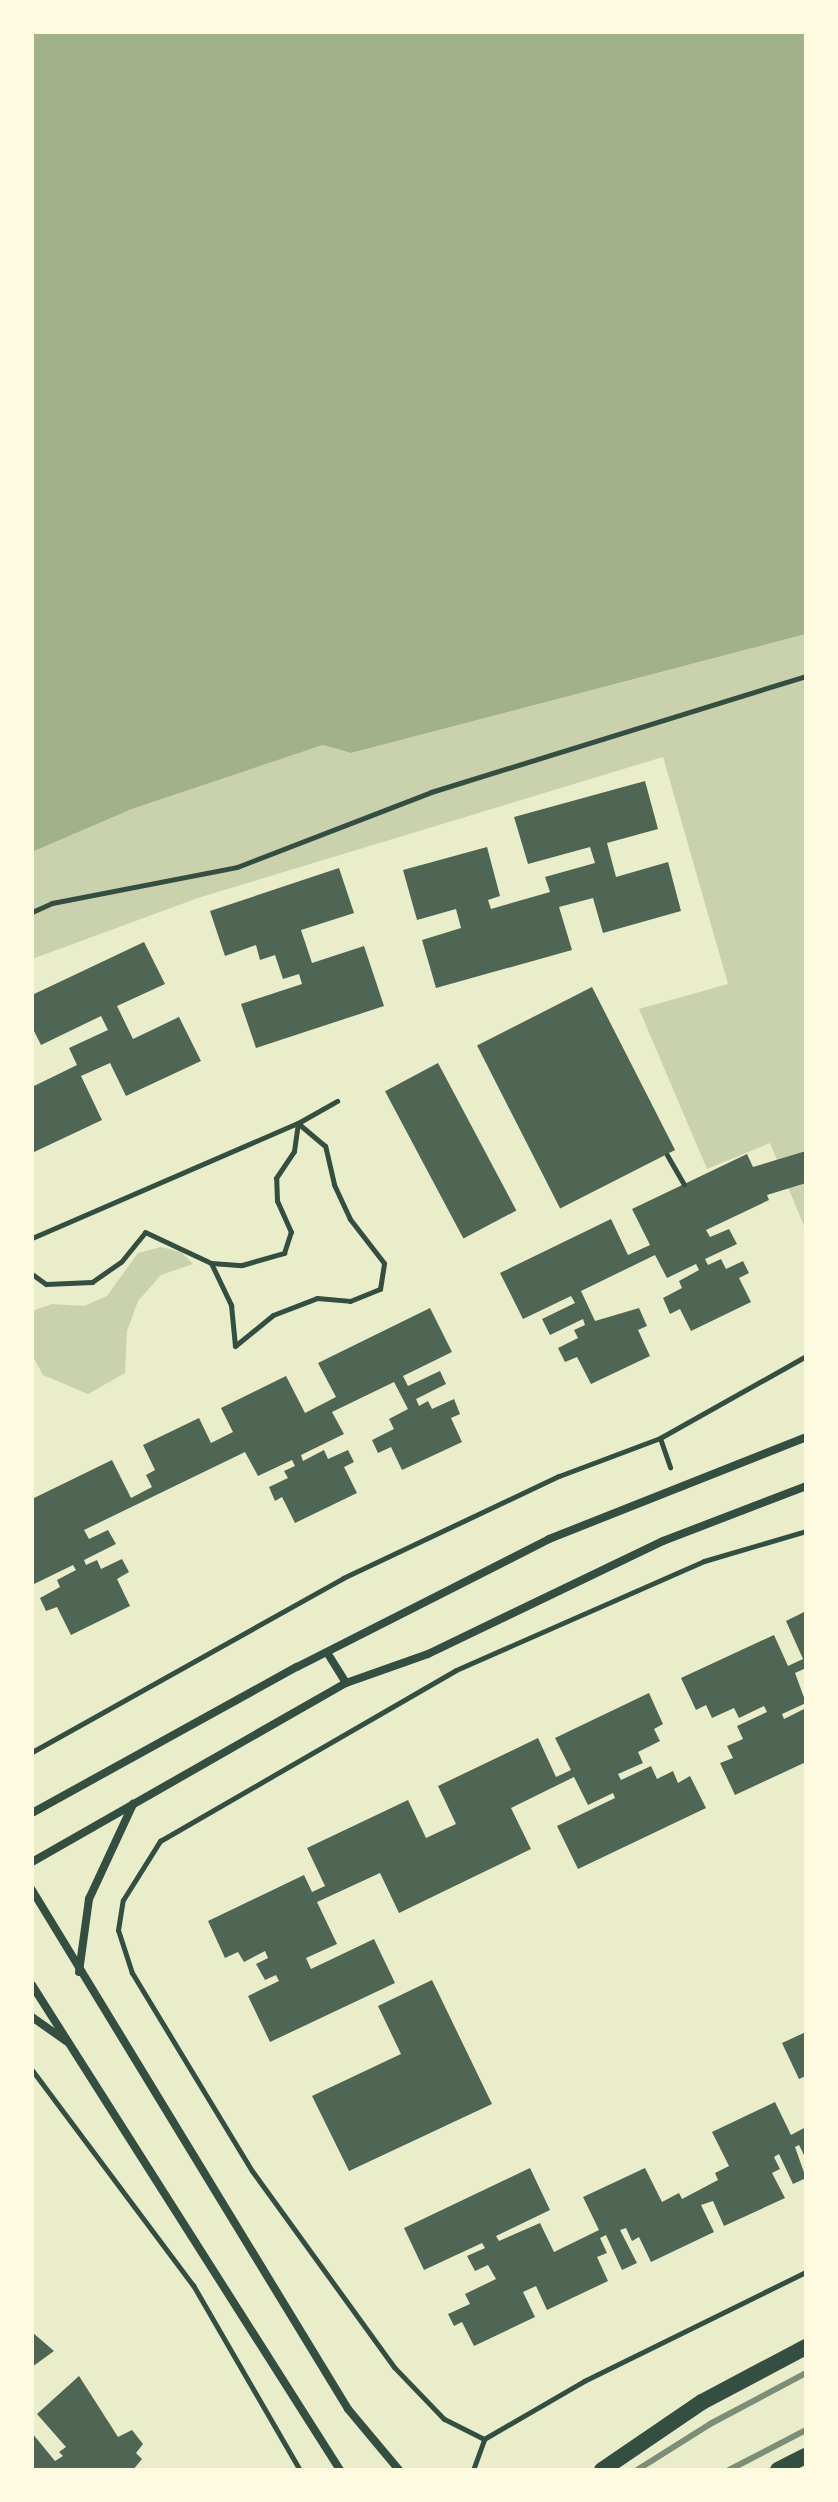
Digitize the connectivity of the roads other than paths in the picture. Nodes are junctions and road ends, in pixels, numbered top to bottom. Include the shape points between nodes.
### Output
1 (806, 1437) edge
2 (806, 1486) edge
3 (328, 1654) junction
4 (346, 1683) junction
5 (133, 1803) junction
6 (32, 1813) edge
7 (32, 1862) edge
8 (32, 1890) edge
9 (78, 1973) junction
10 (32, 1985) edge
11 (32, 2017) edge
12 (70, 2044) junction
13 (806, 2347) edge
14 (806, 2456) edge
15 (340, 2470) edge
16 (399, 2470) edge
17 (602, 2470) edge
18 (778, 2470) edge

1 - 3 street via 549,1539
2 - 4 street via 663,1541 428,1654
3 - 4 street
3 - 6 street
4 - 5 street
5 - 7 street
5 - 9 street via 89,1899
8 - 9 street
9 - 16 street via 348,2409
10 - 12 street
11 - 12 street
12 - 15 street
13 - 17 main road via 702,2402
14 - 18 main road

